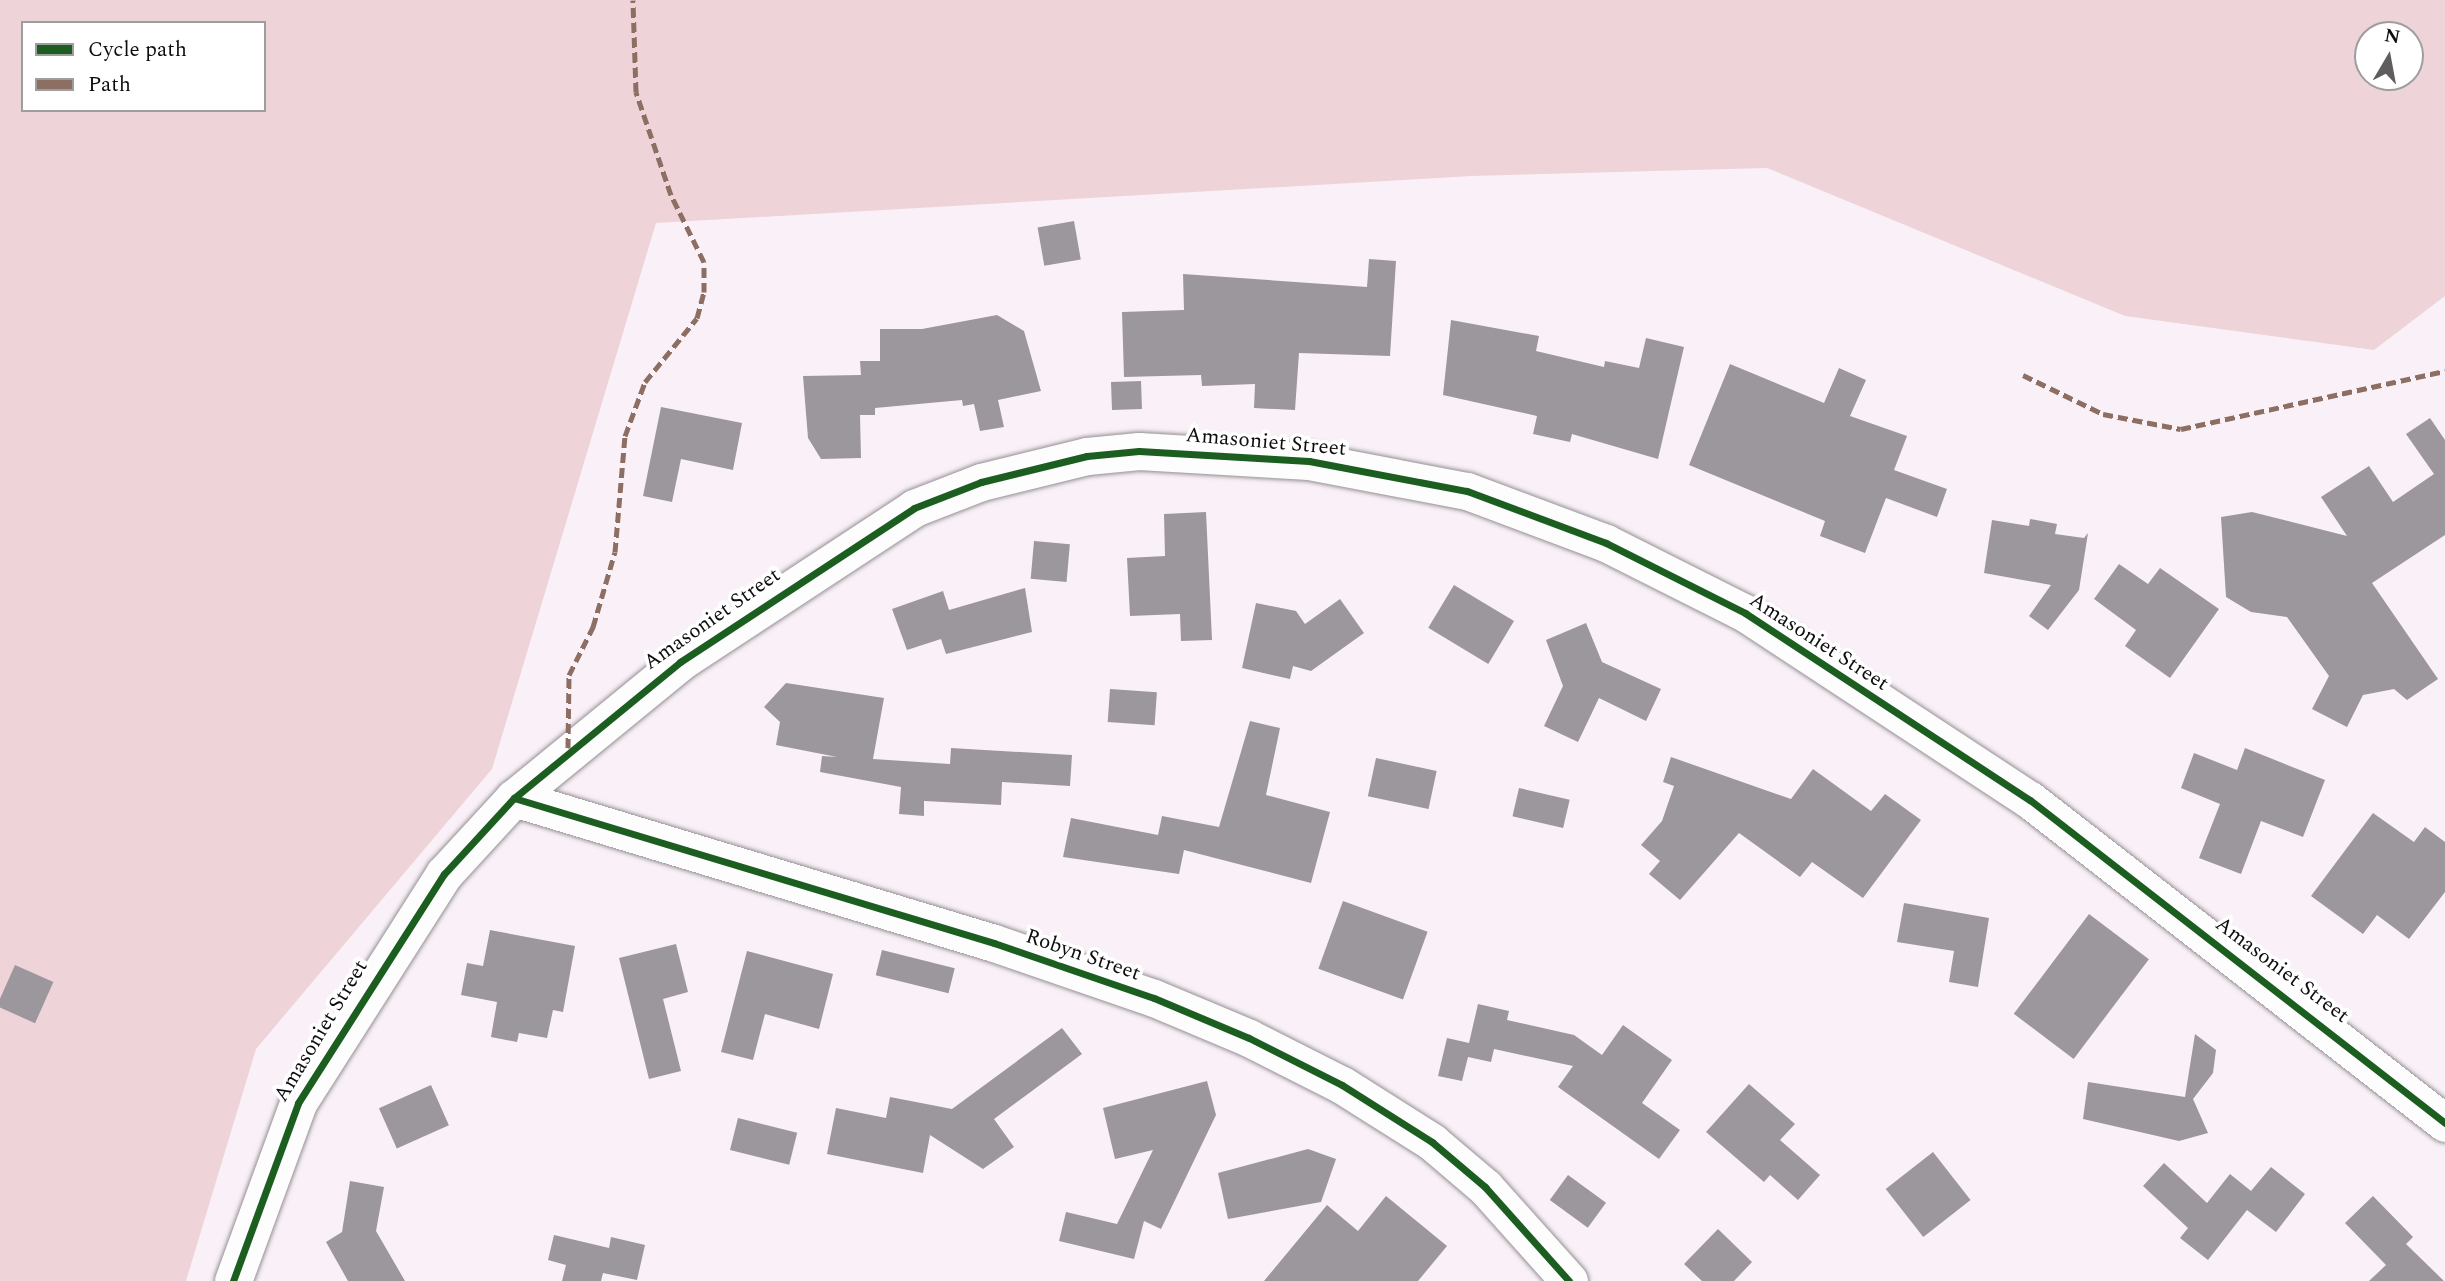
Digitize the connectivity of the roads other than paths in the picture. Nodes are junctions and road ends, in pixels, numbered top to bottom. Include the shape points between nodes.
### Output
1 (514, 798) junction
2 (2445, 1123) edge
3 (233, 1281) edge
4 (1569, 1281) edge

1 - 2 street, Amasoniet Street via 601,721 754,609 902,515 981,482 1087,456 1139,451 1219,451 1389,472 1467,491 1606,543 1745,613 2030,800
1 - 3 street, Amasoniet Street via 444,874 298,1103
1 - 4 street, Robyn Street via 994,943 1154,998 1249,1038 1342,1085 1432,1142 1485,1187

